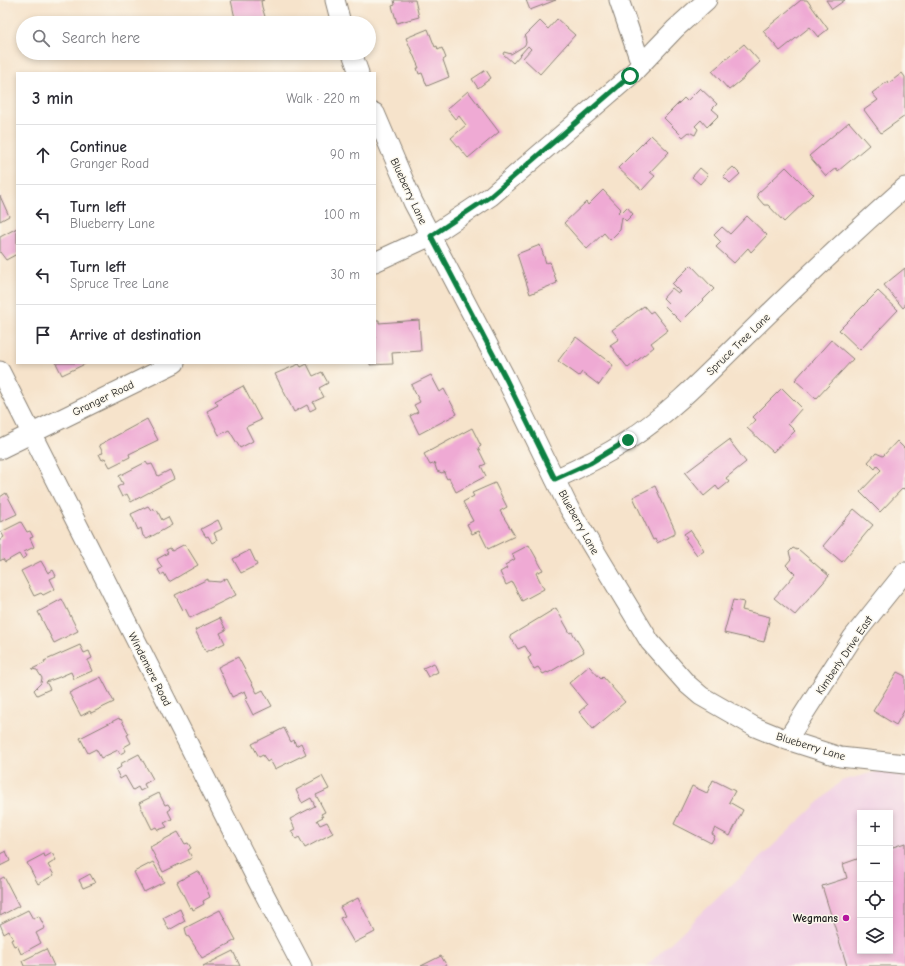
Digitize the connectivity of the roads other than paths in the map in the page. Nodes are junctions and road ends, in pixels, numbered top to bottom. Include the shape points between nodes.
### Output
1 (335, 0) edge
2 (619, 0) edge
3 (707, 0) edge
4 (339, 16) edge
5 (354, 60) edge
6 (641, 64) junction
7 (359, 72) edge
8 (376, 115) edge
9 (905, 187) edge
10 (431, 236) junction
11 (376, 262) edge
12 (173, 364) edge
13 (0, 371) edge
14 (31, 433) junction
15 (0, 449) edge
16 (555, 479) junction
17 (905, 572) edge
18 (787, 740) junction
19 (905, 764) edge
20 (302, 966) edge

1 - 4 street
2 - 6 street
3 - 6 street
5 - 7 street
6 - 10 street via 491,196
8 - 10 street, Blueberry Lane via 413,202
9 - 16 street, Spruce Tree Lane via 845,240 662,415 590,463
10 - 11 street
10 - 16 street, Blueberry Lane
12 - 14 street, Granger Road
13 - 14 street, Windemere Road
14 - 15 street, Granger Road
14 - 20 street, Windemere Road
16 - 18 street, Blueberry Lane via 569,508 650,642 687,684 701,696 755,727
17 - 18 street, Kimberly Drive East via 853,637
18 - 19 street, Blueberry Lane via 840,758

